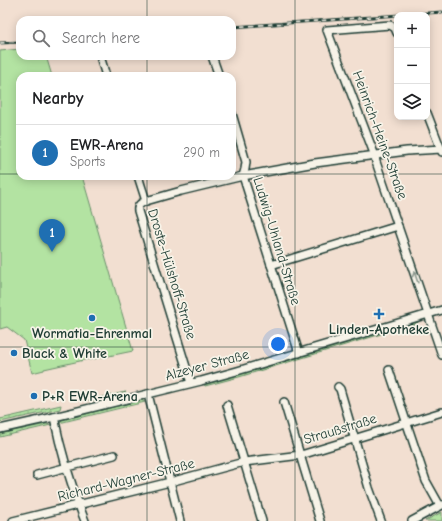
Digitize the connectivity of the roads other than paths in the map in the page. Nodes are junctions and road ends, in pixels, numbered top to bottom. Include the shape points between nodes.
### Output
1 (394, 29) edge
2 (101, 60) edge
3 (213, 60) edge
4 (105, 72) edge
5 (218, 72) edge
6 (430, 120) edge
7 (236, 128) edge
8 (442, 150) edge
9 (375, 156) junction
10 (243, 176) junction
11 (236, 178) edge
12 (139, 180) edge
13 (226, 180) edge
14 (146, 201) junction
15 (398, 226) junction
16 (271, 265) junction
17 (442, 310) edge
18 (428, 314) junction
19 (299, 353) junction
20 (442, 355) edge
21 (389, 370) dead end
22 (191, 383) junction
23 (338, 387) dead end
24 (148, 394) junction
25 (284, 402) dead end
26 (227, 405) dead end
27 (442, 412) edge
28 (54, 418) junction
29 (407, 423) junction
30 (0, 429) edge
31 (355, 439) junction
32 (114, 455) dead end
33 (301, 455) junction
34 (244, 462) junction
35 (67, 468) junction
36 (37, 475) dead end
37 (170, 482) junction
38 (79, 506) junction
39 (441, 506) edge
40 (25, 520) edge
41 (14, 521) edge
42 (85, 521) edge
43 (180, 521) edge
44 (262, 521) edge
45 (320, 521) edge
46 (381, 521) edge
47 (412, 521) edge

1 - 9 street, Heinrich-Heine-Straße via 390,25 327,30
2 - 4 street
3 - 5 street
6 - 8 street
7 - 10 street, Ludwig-Uhland-Straße via 246,162
8 - 9 street via 407,151
9 - 10 street via 315,163
9 - 15 street, Heinrich-Heine-Straße
10 - 11 street
10 - 16 street, Ludwig-Uhland-Straße
12 - 14 street, Droste-Hülshoff-Straße
13 - 14 street
14 - 22 street, Droste-Hülshoff-Straße via 140,204 138,211
15 - 16 street
18 -> 15 street, Heinrich-Heine-Straße
16 - 19 street, Ludwig-Uhland-Straße
17 - 18 street, Alzeyer Straße
18 - 19 street, Alzeyer Straße
18 - 20 street, Heinrich-Heine-Straße
19 - 22 street, Alzeyer Straße
21 - 29 street
22 - 24 street, Alzeyer Straße
23 - 31 street
24 - 28 street, Alzeyer Straße
24 - 37 street
25 - 33 street
26 - 34 street
27 - 29 street, Straußstraße
28 - 30 street, Alzeyer Straße
28 - 35 street
29 - 31 street, Straußstraße
29 - 39 street via 426,480
31 - 33 street, Straußstraße
31 - 46 street
32 - 35 street
33 - 34 street, Straußstraße
33 - 45 street
34 - 37 street, Richard-Wagner-Straße
34 - 44 street
35 - 36 street
35 - 38 street
37 - 38 street, Richard-Wagner-Straße
37 - 43 street
38 - 40 street, Richard-Wagner-Straße
38 - 42 street
39 - 47 street
40 - 41 street, Richard-Wagner-Straße

